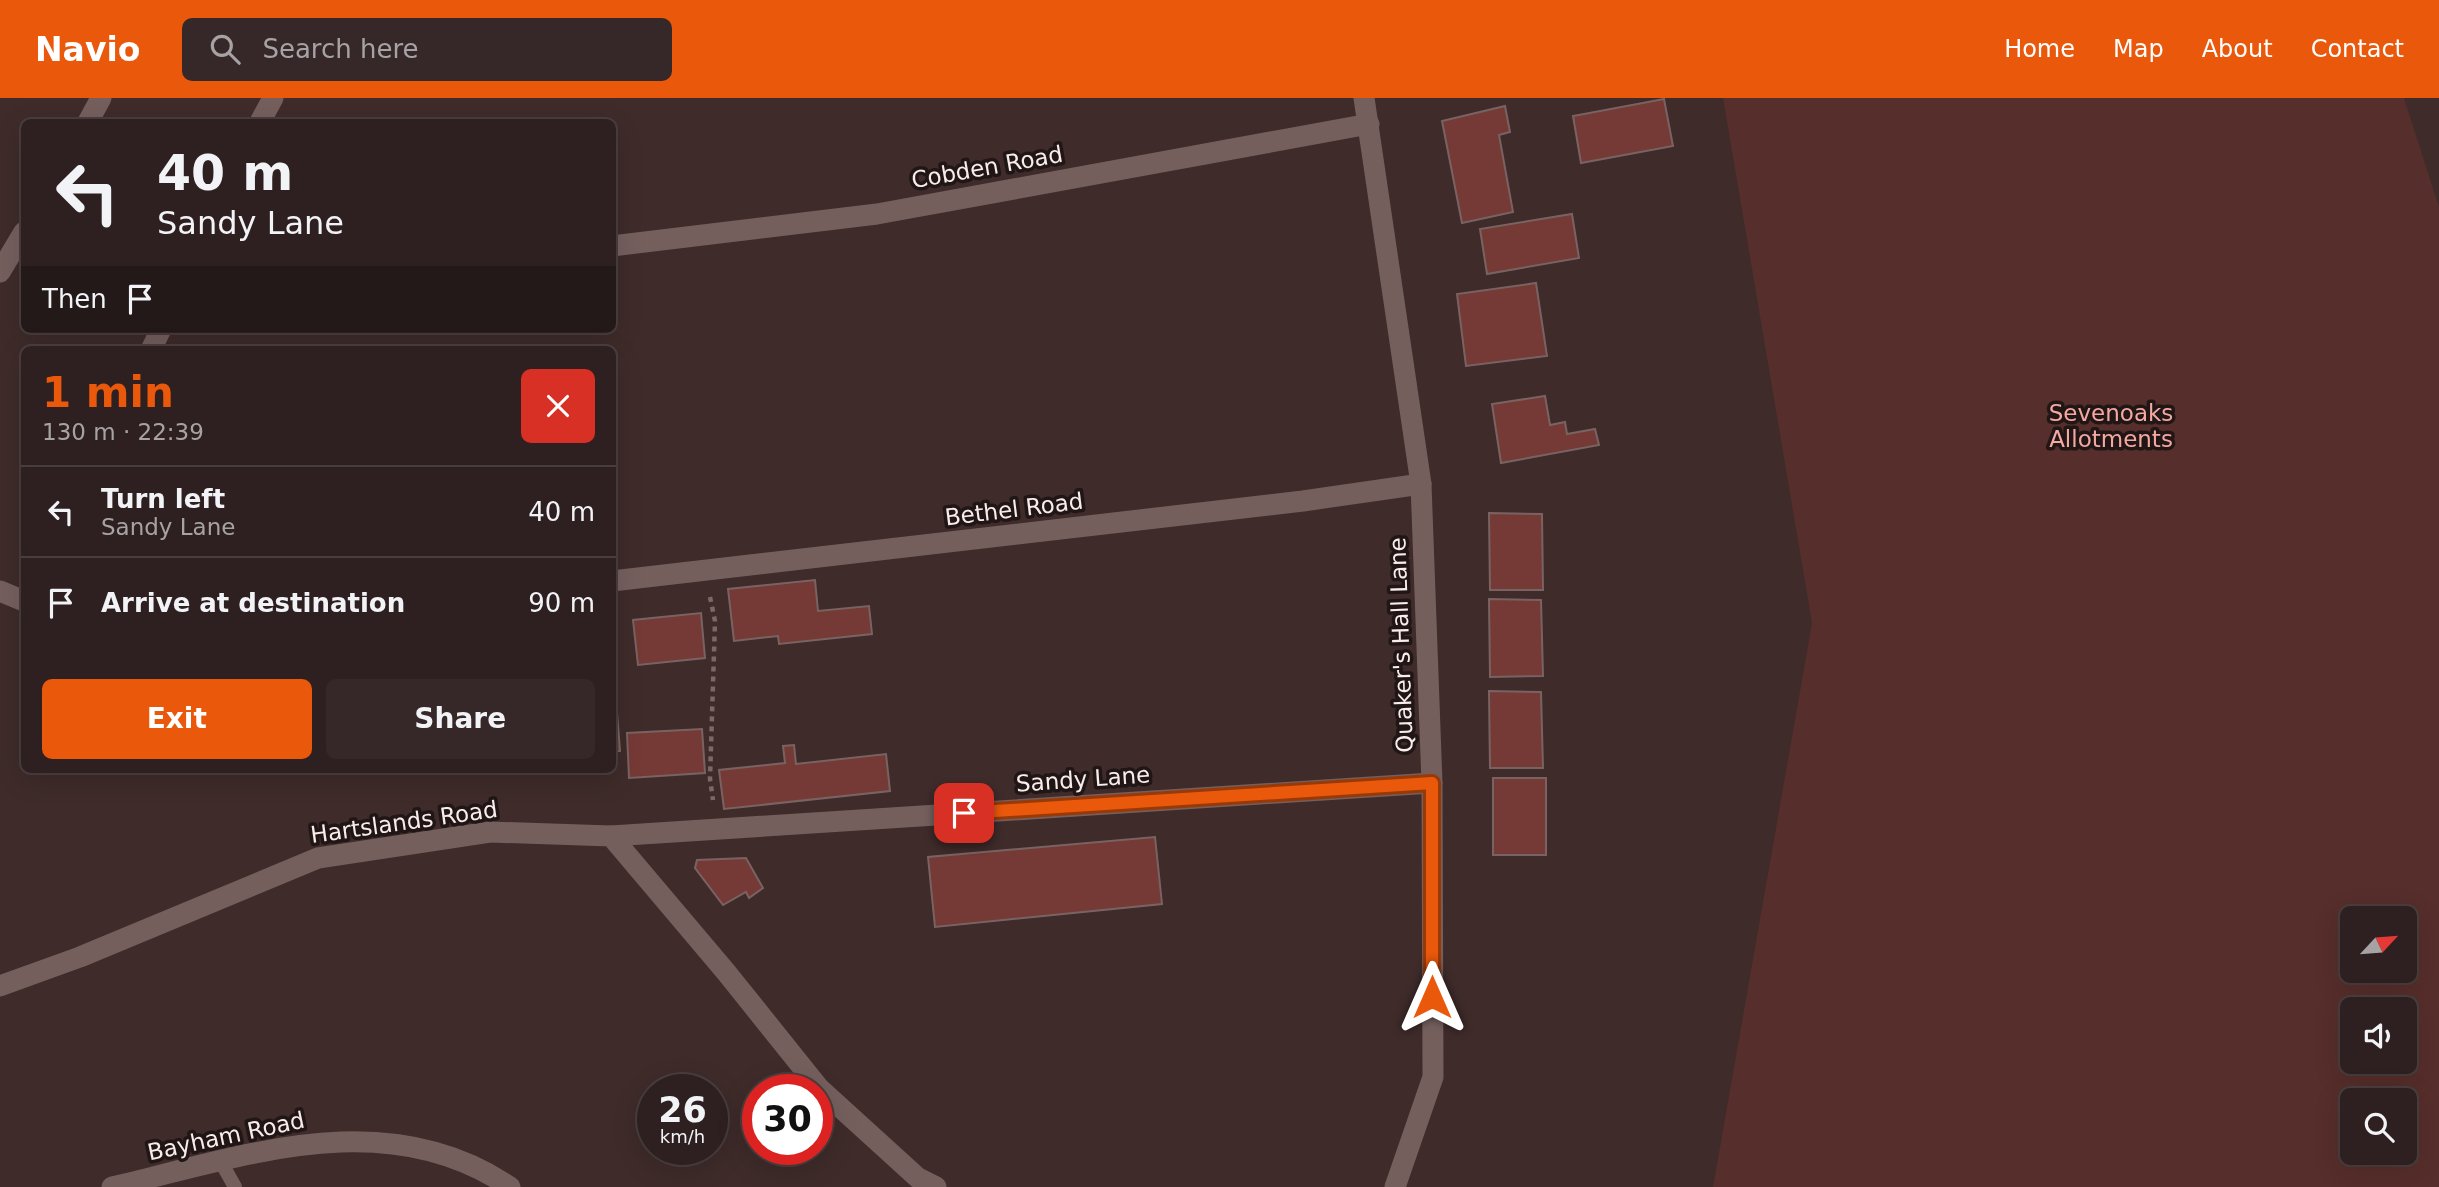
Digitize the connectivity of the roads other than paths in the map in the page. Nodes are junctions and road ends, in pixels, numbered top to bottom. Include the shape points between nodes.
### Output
1 (101, 98) edge
2 (274, 98) edge
3 (1364, 98) edge
4 (90, 119) edge
5 (262, 119) edge
6 (278, 119) edge
7 (1369, 124) junction
8 (21, 237) edge
9 (616, 246) edge
10 (0, 272) edge
11 (1421, 484) junction
12 (616, 581) edge
13 (0, 591) edge
14 (21, 600) edge
15 (1432, 783) junction
16 (611, 836) junction
17 (0, 986) edge
18 (221, 1161) junction
19 (112, 1187) edge
20 (235, 1187) edge
21 (510, 1187) edge
22 (936, 1187) edge
23 (1395, 1187) edge

1 - 4 street
2 - 5 street
2 - 6 street
3 - 7 street, Quaker's Hall Lane
7 - 9 street, Cobden Road via 877,214
7 - 11 street, Quaker's Hall Lane
8 - 10 street
11 - 12 street, Bethel Road
11 - 15 street, Quaker's Hall Lane
13 - 14 street
15 - 16 street, Sandy Lane
15 - 23 street, Quaker's Hall Lane via 1433,1077
16 - 17 street, Hartslands Road via 490,832 318,858
16 - 22 street via 819,1088 918,1178
18 - 19 street, Bayham Road
18 - 20 lane
18 - 21 street, Bayham Road via 285,1147 376,1141 453,1156

